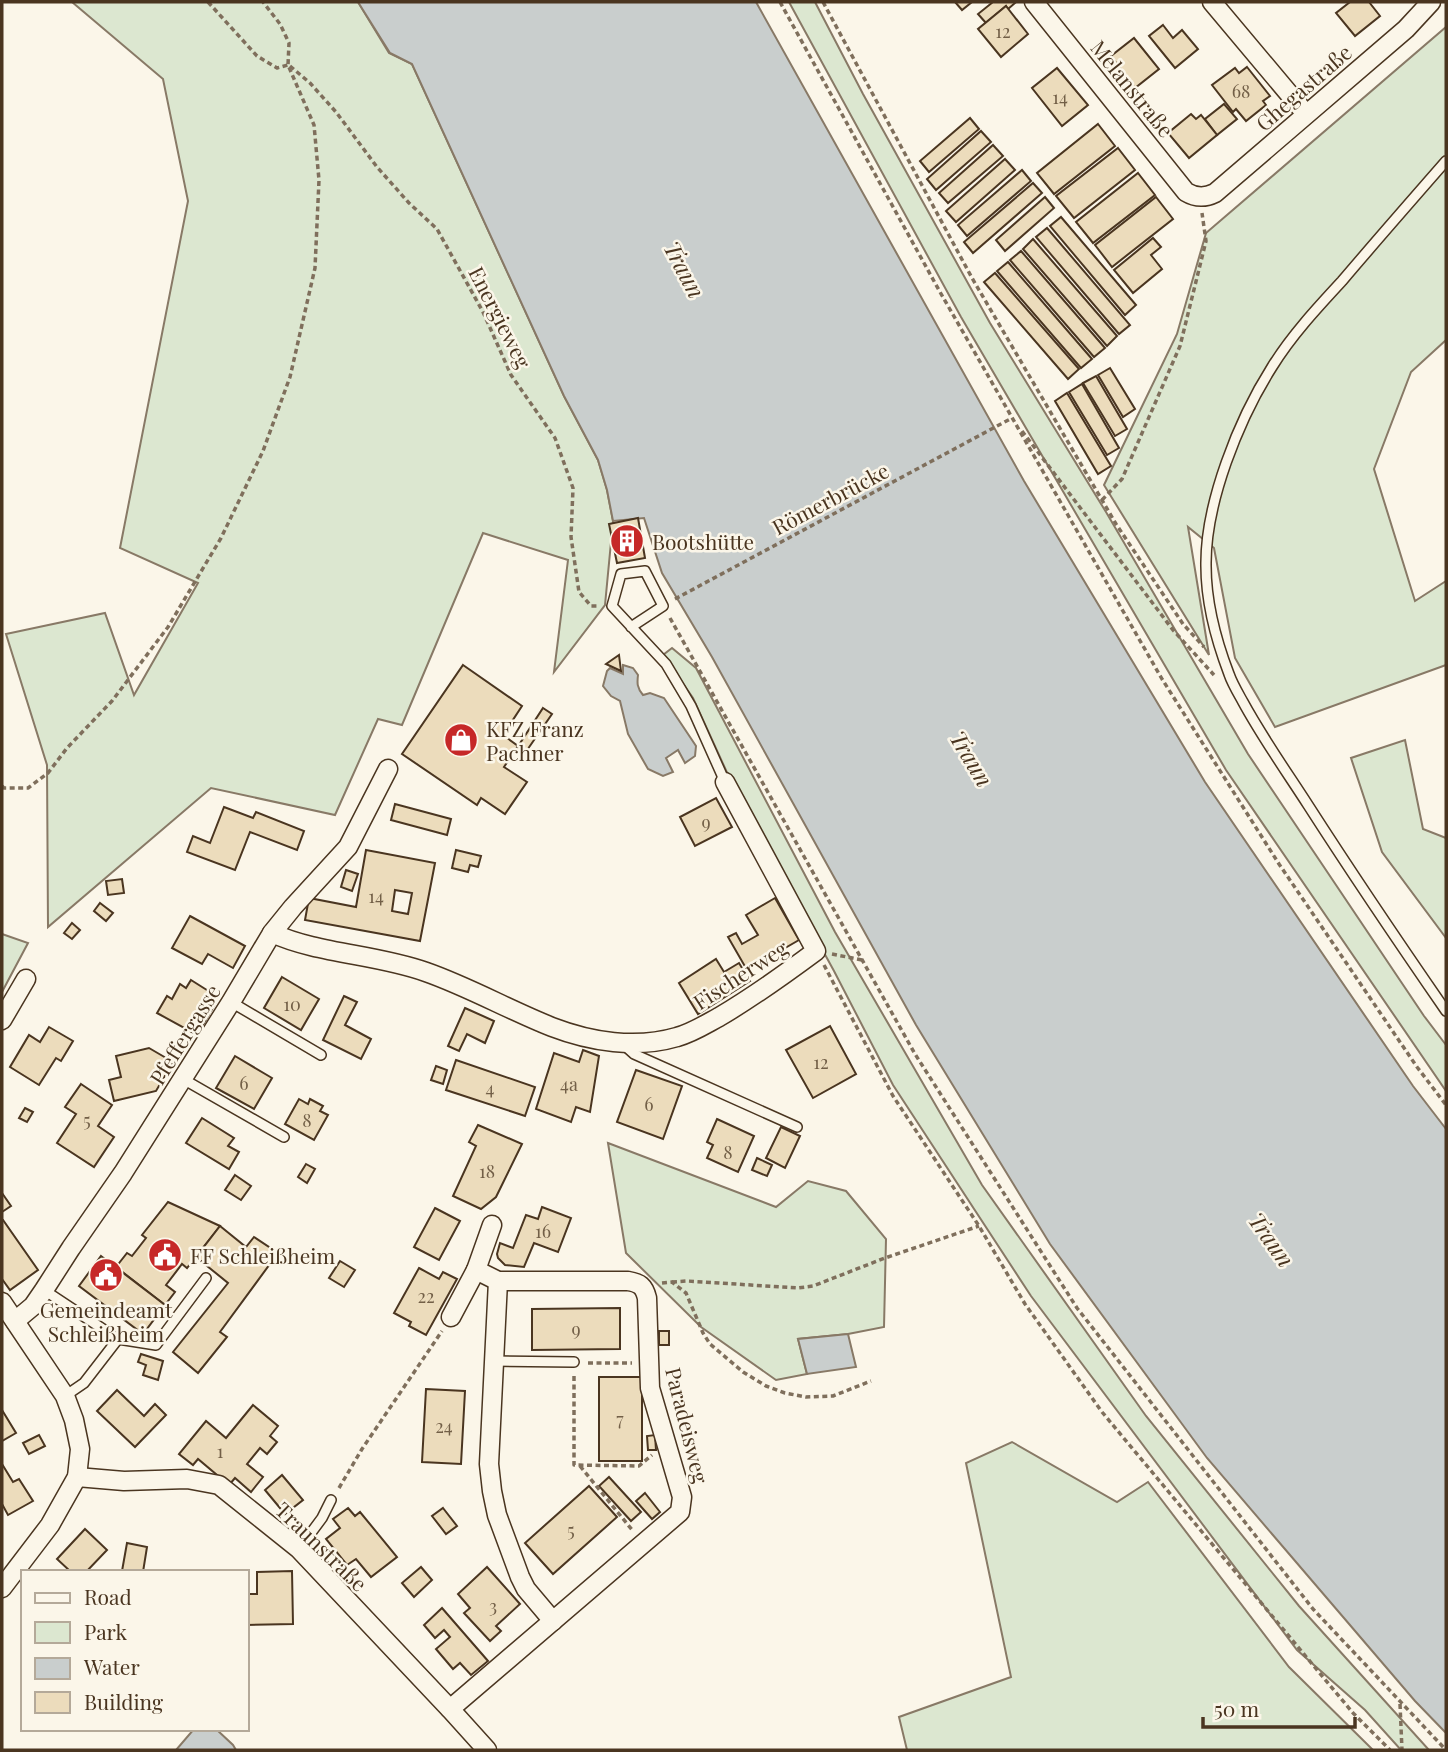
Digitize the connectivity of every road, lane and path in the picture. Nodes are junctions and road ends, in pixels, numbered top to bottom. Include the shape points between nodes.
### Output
1 (208, 2) edge
2 (263, 2) edge
3 (780, 2) edge
4 (823, 2) edge
5 (1034, 2) edge
6 (1212, 2) edge
7 (1431, 2) edge
8 (288, 65) junction
9 (1306, 114) junction
10 (1446, 162) edge
11 (1200, 197) junction
12 (1013, 418) junction
13 (1102, 500) junction
14 (663, 606) junction
15 (612, 607) junction
16 (1183, 624) junction
17 (631, 627) junction
18 (1173, 630) junction
19 (1229, 676) junction
20 (1216, 678) dead end
21 (388, 769) dead end
22 (724, 782) joint
23 (2, 786) edge
24 (272, 933) junction
25 (816, 951) junction
26 (863, 961) junction
27 (26, 979) dead end
28 (231, 1002) junction
29 (1446, 1011) edge
30 (2, 1020) edge
31 (623, 1044) junction
32 (321, 1055) dead end
33 (183, 1079) junction
34 (1446, 1105) edge
35 (797, 1127) dead end
36 (284, 1137) dead end
37 (492, 1225) dead end
38 (979, 1226) junction
39 (476, 1270) junction
40 (206, 1278) dead end
41 (498, 1281) junction
42 (672, 1282) junction
43 (642, 1285) junction
44 (44, 1290) junction
45 (2, 1302) edge
46 (451, 1317) joint
47 (15, 1321) junction
48 (118, 1339) junction
49 (495, 1361) junction
50 (574, 1362) junction
51 (648, 1363) junction
52 (871, 1381) dead end
53 (65, 1396) junction
54 (667, 1444) junction
55 (580, 1466) junction
56 (77, 1477) junction
57 (331, 1500) joint
58 (643, 1543) junction
59 (299, 1549) junction
60 (2, 1588) edge
61 (553, 1621) junction
62 (1400, 1702) junction
63 (450, 1709) junction
64 (487, 1750) edge
65 (1390, 1750) edge
66 (1402, 1750) edge
67 (1446, 1750) edge

1 - 8 path via 257,56 277,68
2 - 8 path via 289,43
3 - 12 path
4 - 13 path via 972,278
5 - 11 street, Melanstraße via 1186,192
6 - 9 street
7 - 9 street, Ghegastraße
8 - 15 path, Energieweg via 310,83 377,167 437,229 483,312 511,375 555,438 573,488 571,537 579,592 592,606
8 - 23 path via 314,125 319,180 316,268 290,377 263,451 221,538 168,627 112,701 48,773 28,788
9 - 11 street, Ghegastraße via 1215,193
10 - 19 lane via 1290,341 1239,430 1207,539 1210,611
11 - 13 path via 1206,241 1180,346 1122,479
12 - 14 path, Römerbrücke
12 - 18 path
12 - 34 path via 1161,679 1279,864
13 - 16 path
14 - 15 lane via 645,570 621,574
14 - 17 lane
14 - 26 path
15 - 17 lane
16 - 18 path
16 - 19 path
17 - 22 lane via 666,664 691,706
18 - 20 path
19 - 29 lane via 1370,902
21 - 24 street, Pfeffergasse via 348,847
22 - 25 street, Fischerweg
24 - 28 street, Pfeffergasse
24 - 31 street, Fischerweg via 299,943 407,965 555,1028
25 - 26 path
25 - 31 street, Fischerweg via 702,1026 679,1037
25 - 38 path via 893,1096
26 - 62 path via 915,1054 1077,1308 1313,1609
27 - 30 street
28 - 32 lane
28 - 33 street, Pfeffergasse
31 - 35 lane, Fischerweg via 634,1054
33 - 36 lane
33 - 44 street, Pfeffergasse
37 - 39 street
38 - 42 path via 813,1286
38 - 65 path via 1025,1304 1102,1412 1353,1713
39 - 41 street
39 - 46 street
40 - 48 lane via 156,1345
41 - 43 street via 628,1281
41 - 49 street
42 - 43 path
42 - 52 path via 686,1293 710,1344 766,1387 806,1396 833,1396
43 - 51 street, Paradeisweg via 647,1297
44 - 47 street, Pfeffergasse
44 - 48 lane
45 - 47 street
46 - 57 path
47 - 53 street
48 - 53 lane via 84,1383
49 - 50 lane
49 - 61 street via 489,1464 497,1515 526,1589
50 - 51 path
50 - 55 path via 575,1465
51 - 54 street, Paradeisweg via 650,1388
53 - 56 street via 80,1449
54 - 55 path via 639,1466
54 - 58 street, Paradeisweg via 682,1506
55 - 58 path
56 - 59 street, Traunstraße via 124,1482 187,1479 219,1485
56 - 60 street via 50,1525
57 - 59 lane
58 - 61 street, Paradeisweg
59 - 63 street, Traunstraße
61 - 63 street, Paradeisweg
62 - 66 path
62 - 67 path
63 - 64 street, Traunstraße

